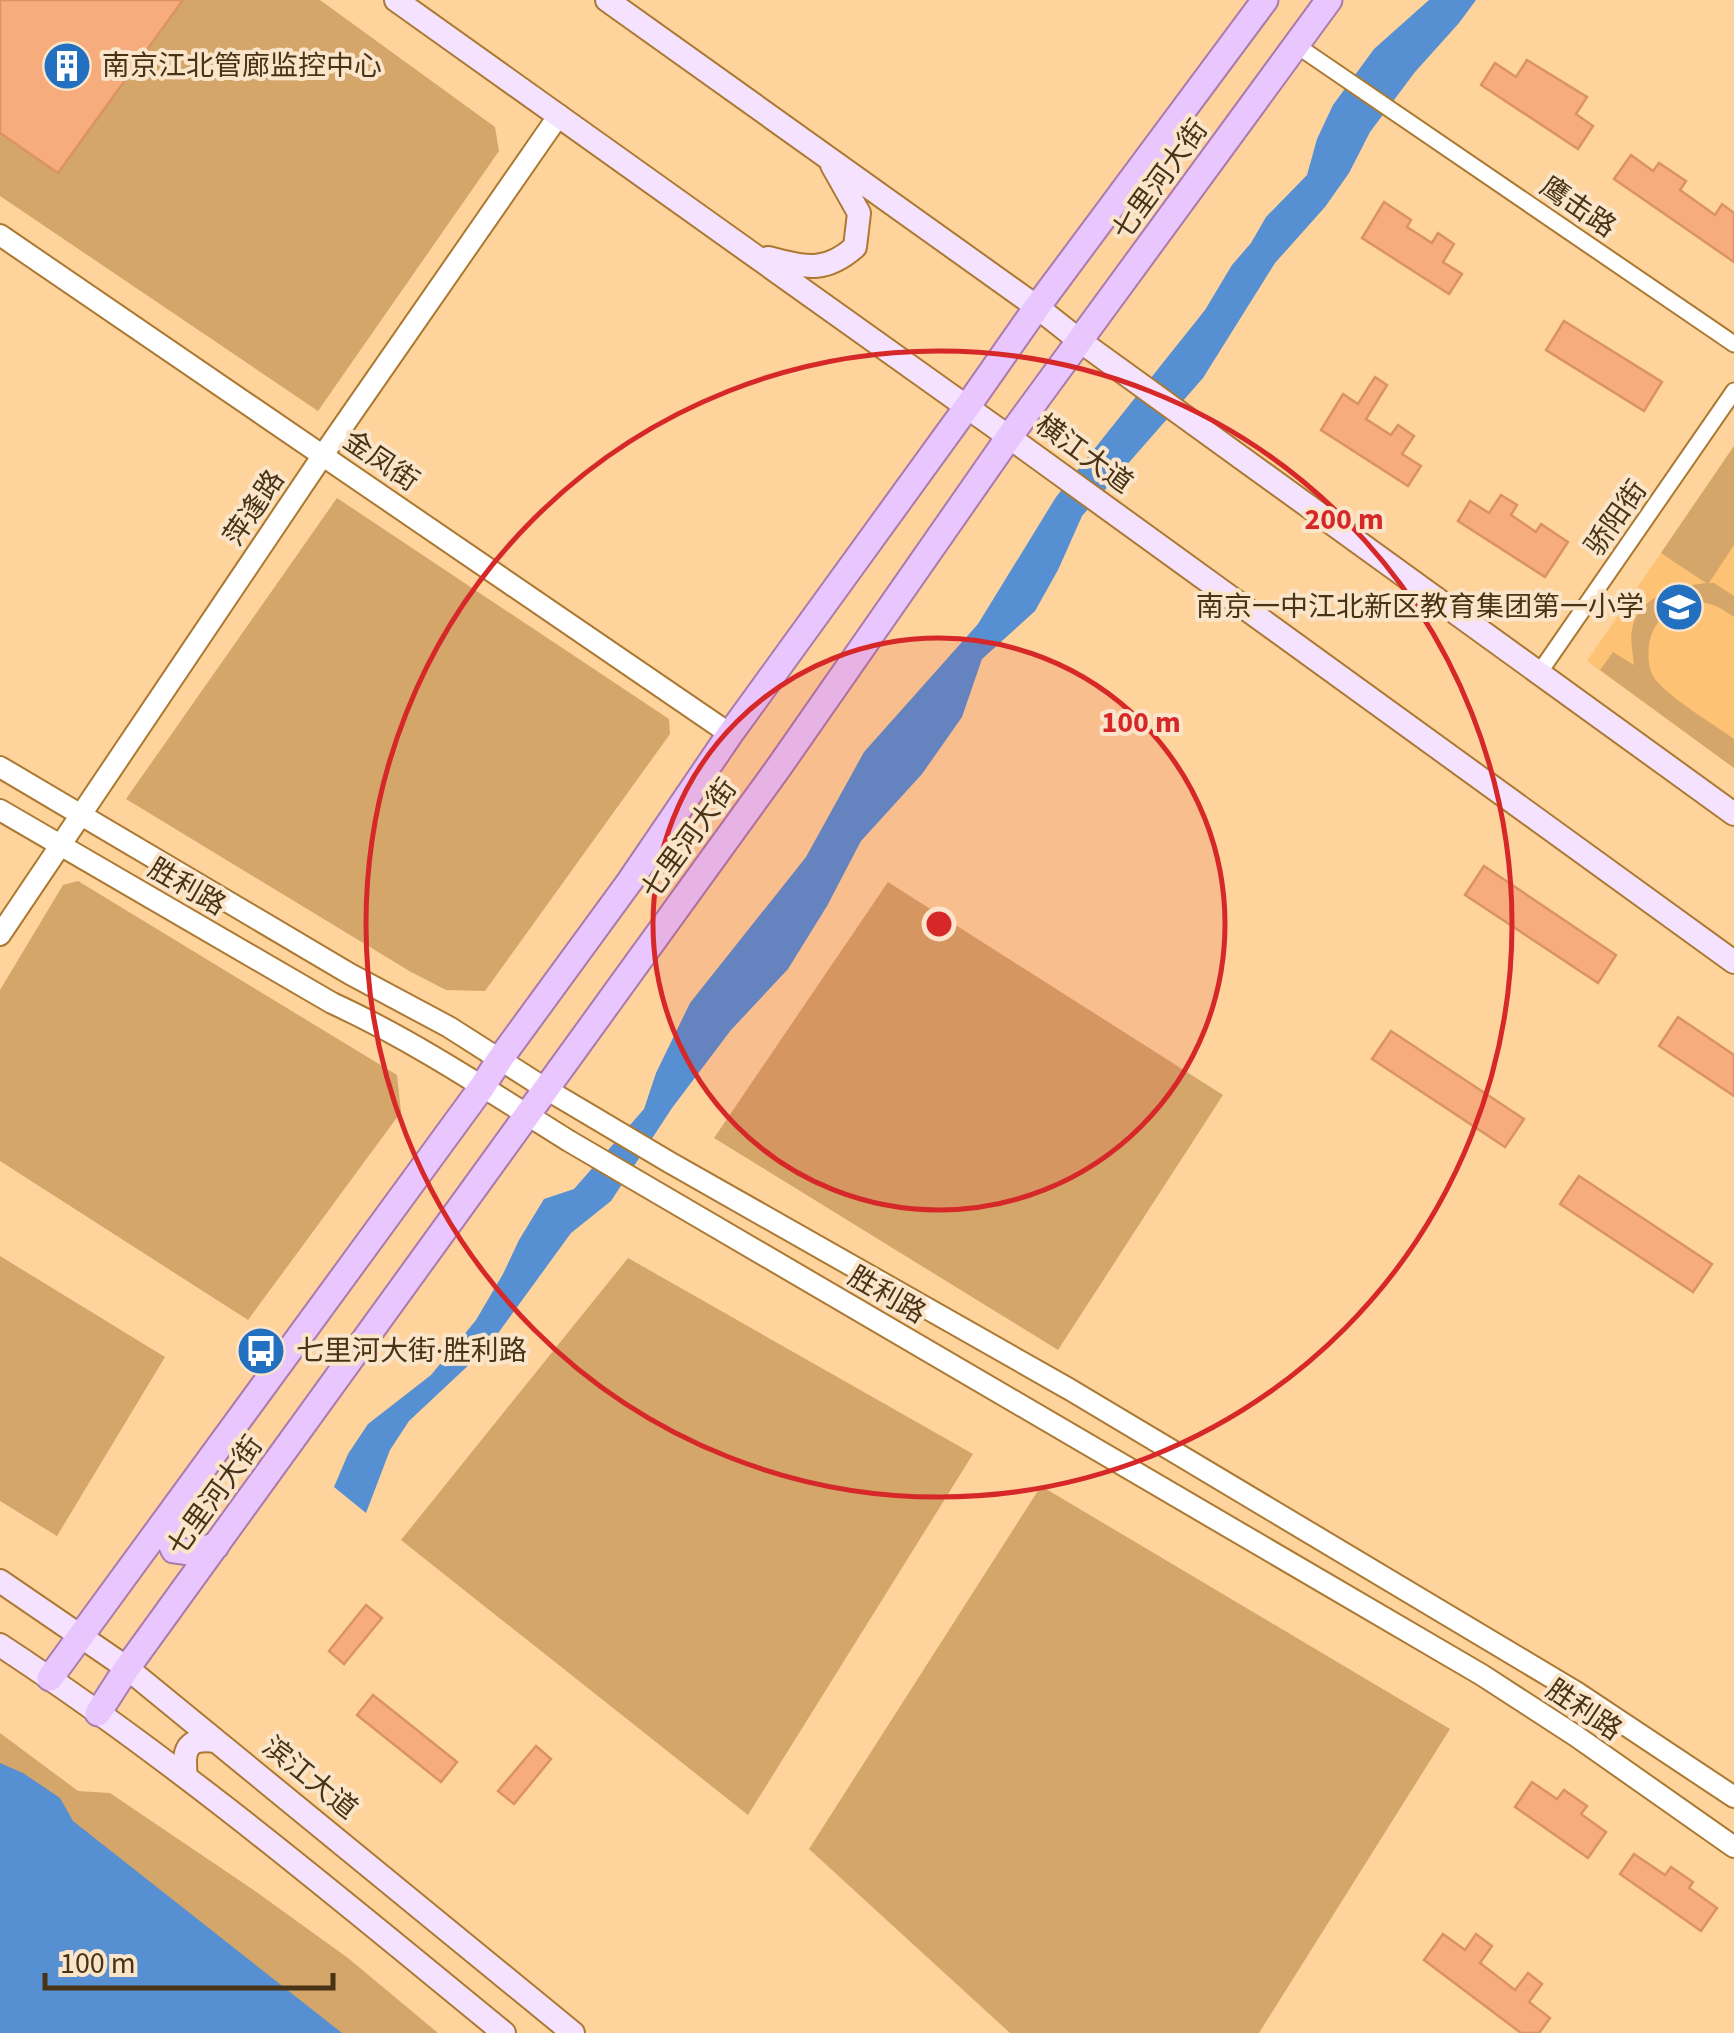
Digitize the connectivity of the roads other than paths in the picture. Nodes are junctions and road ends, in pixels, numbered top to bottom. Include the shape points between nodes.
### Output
1 (396, 0) edge
2 (607, 0) edge
3 (1265, 0) edge
4 (1329, 0) edge
5 (1296, 45) junction
6 (559, 116) junction
7 (829, 158) junction
8 (0, 235) edge
9 (755, 255) junction
10 (1037, 307) junction
11 (1080, 342) junction
12 (1734, 344) edge
13 (1734, 391) edge
14 (968, 408) junction
15 (1010, 437) junction
16 (322, 455) junction
17 (1539, 673) junction
18 (730, 734) junction
19 (0, 767) edge
20 (0, 810) edge
21 (1734, 814) edge
22 (82, 816) junction
23 (61, 846) junction
24 (0, 935) edge
25 (1734, 962) edge
26 (350, 974) junction
27 (332, 1004) junction
28 (500, 1058) junction
29 (482, 1087) junction
30 (546, 1089) junction
31 (528, 1115) junction
32 (173, 1512) junction
33 (216, 1546) junction
34 (0, 1581) edge
35 (81, 1635) junction
36 (0, 1645) edge
37 (126, 1668) junction
38 (50, 1678) junction
39 (98, 1714) junction
40 (216, 1741) junction
41 (186, 1777) junction
42 (1734, 1797) edge
43 (1734, 1847) edge
44 (504, 2033) edge
45 (573, 2033) edge

1 - 6 main road, 横江大道
2 - 7 main road
3 - 10 main road, 七里河大街
4 - 5 main road, 七里河大街
5 - 11 main road, 七里河大街
5 - 12 street, 鹰击路
6 - 9 main road, 横江大道
6 - 16 street, 萍逢路
7 - 9 main road via 859,212 856,246 838,261 808,267
7 - 10 main road
8 - 16 street, 金凤街
9 - 14 main road, 横江大道
10 - 11 main road
10 - 14 main road, 七里河大街
11 - 15 main road, 七里河大街
11 - 17 main road
13 - 17 street, 骄阳街
14 - 15 main road, 横江大道
14 - 18 main road, 七里河大街
15 - 25 main road, 横江大道
15 - 30 main road, 七里河大街
16 - 18 street, 金凤街
16 - 22 street, 萍逢路
17 - 21 main road
18 - 28 main road, 七里河大街
19 - 22 street, 胜利路
20 - 23 street, 胜利路
22 - 23 street, 萍逢路
22 - 26 street, 胜利路
23 - 24 street, 萍逢路
23 - 27 street, 胜利路
26 - 27 street via 350,996
26 - 28 street, 胜利路
27 - 29 street, 胜利路
28 - 29 main road, 七里河大街
28 - 30 street, 胜利路
29 - 31 street, 胜利路
29 - 32 main road, 七里河大街
30 - 31 main road, 七里河大街
30 - 42 street, 胜利路 via 1069,1388 1576,1692
31 - 33 main road, 七里河大街
31 - 43 street, 胜利路 via 1482,1675
32 - 33 main road via 174,1550
32 - 35 main road, 七里河大街
33 - 37 main road, 七里河大街
34 - 35 main road, 滨江大道
35 - 37 main road, 滨江大道
35 - 38 main road, 七里河大街
36 - 38 main road
37 - 39 main road, 七里河大街
37 - 40 main road, 滨江大道
38 - 39 main road
39 - 41 main road
40 - 41 main road via 189,1746
40 - 45 main road, 滨江大道
41 - 44 main road

